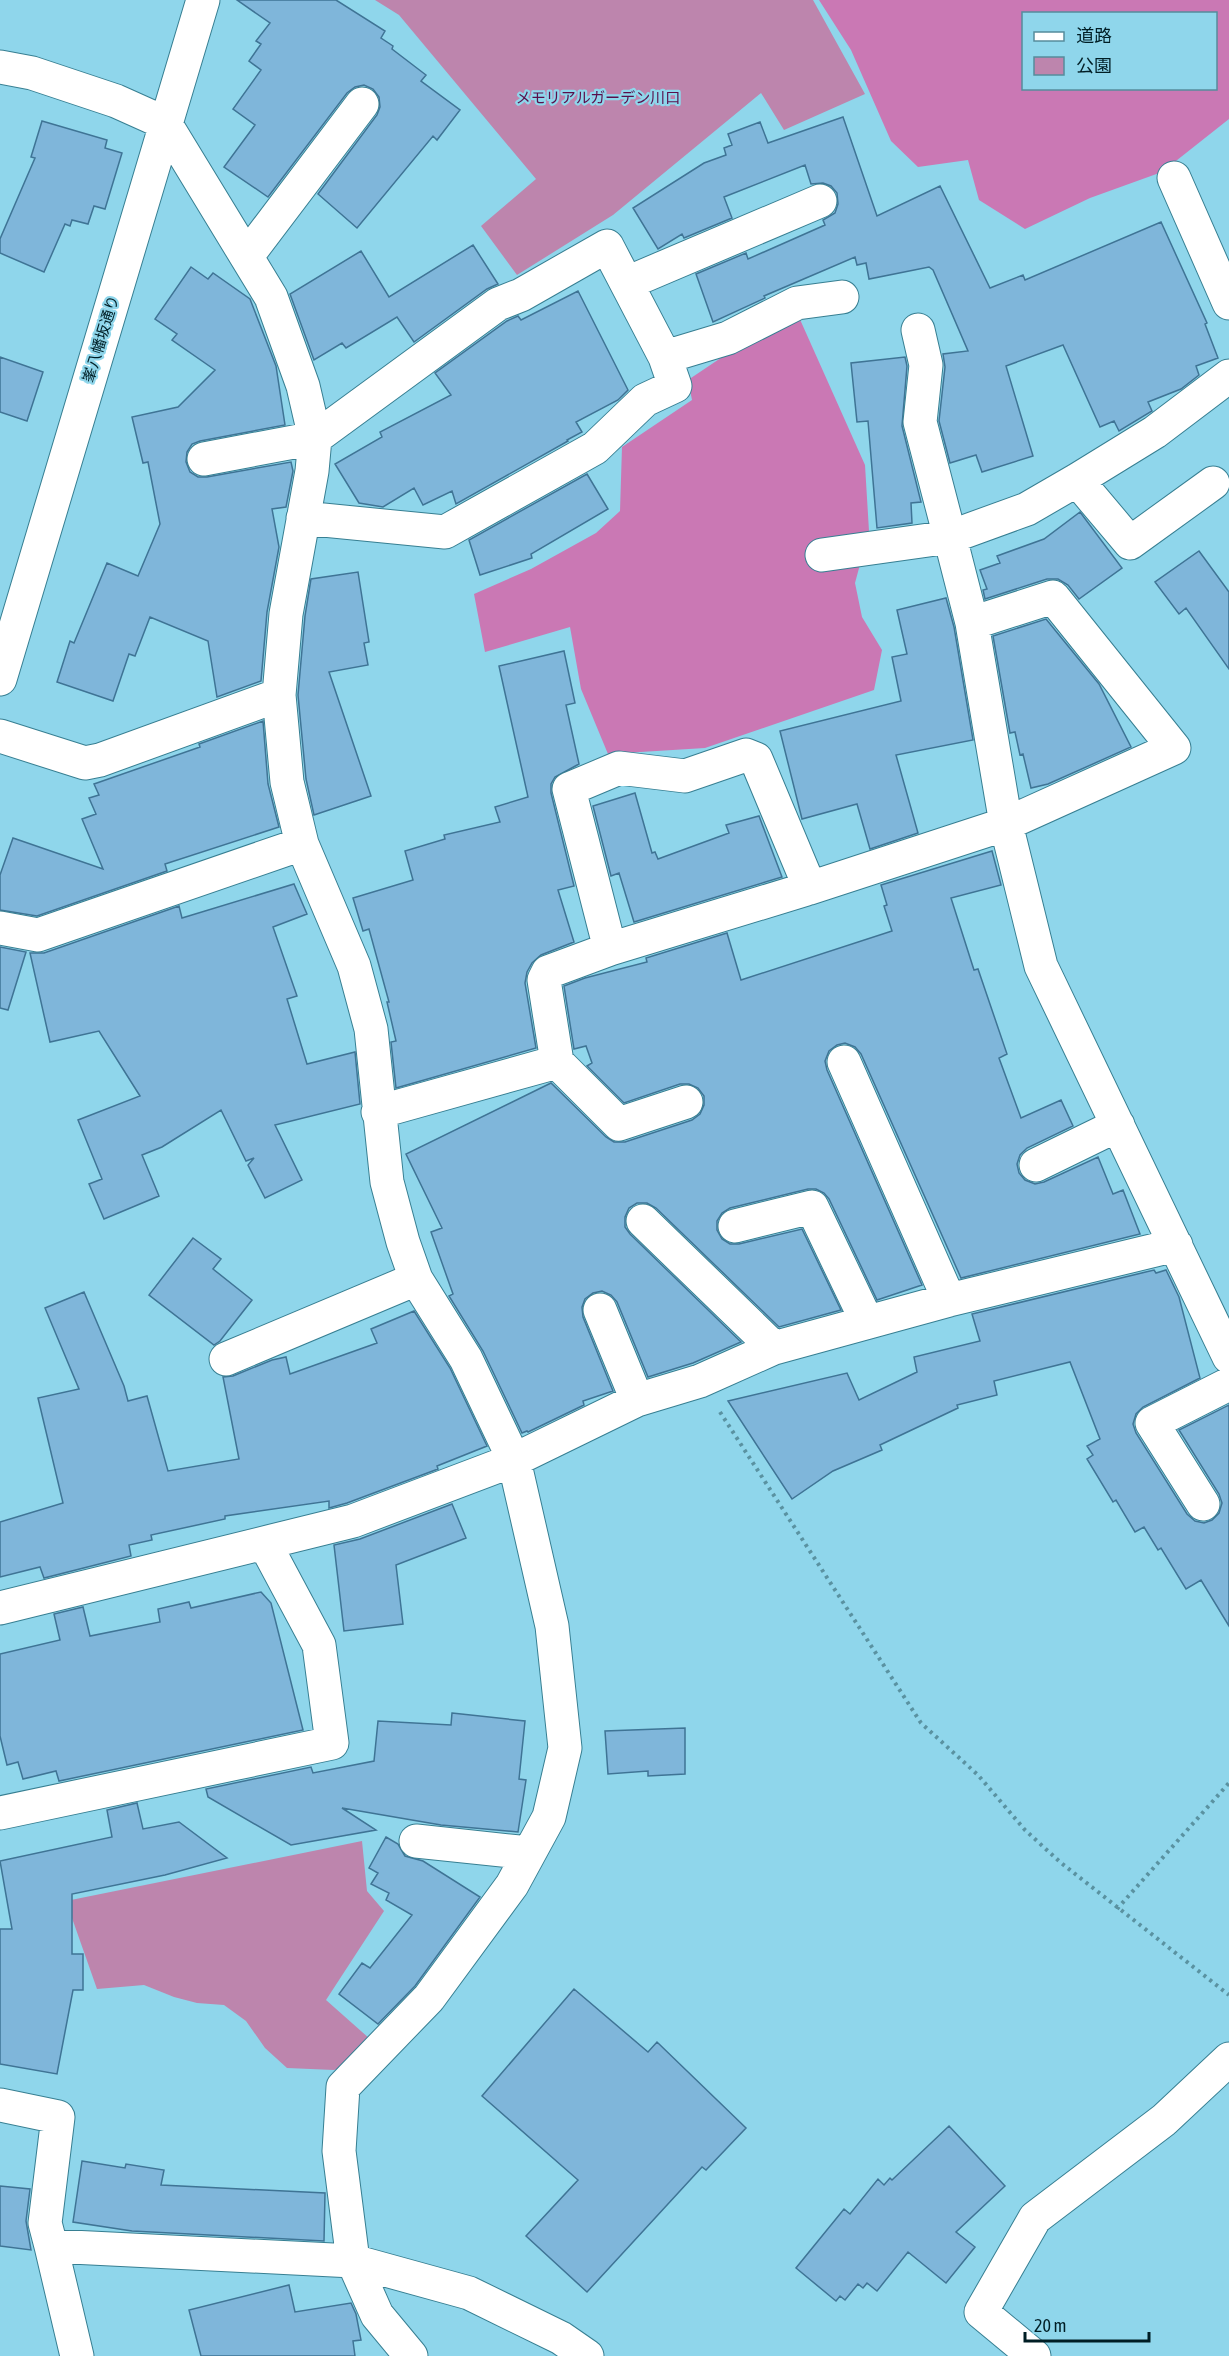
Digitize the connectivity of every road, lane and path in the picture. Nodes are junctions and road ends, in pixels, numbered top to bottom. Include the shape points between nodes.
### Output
1 (203, 0) edge
2 (0, 67) edge
3 (362, 104) dead end
4 (165, 123) junction
5 (1174, 178) dead end
6 (820, 201) dead end
7 (247, 256) junction
8 (627, 283) junction
9 (842, 297) dead end
10 (1229, 303) edge
11 (918, 330) dead end
12 (665, 357) junction
13 (1229, 376) edge
14 (315, 438) junction
15 (204, 459) dead end
16 (1077, 480) junction
17 (1214, 483) dead end
18 (303, 518) junction
19 (950, 537) junction
20 (822, 555) dead end
21 (972, 623) junction
22 (0, 679) edge
23 (279, 695) junction
24 (0, 736) edge
25 (1006, 824) junction
26 (302, 844) junction
27 (810, 888) junction
28 (0, 928) edge
29 (610, 949) junction
30 (557, 1062) junction
31 (844, 1062) dead end
32 (686, 1102) dead end
33 (378, 1112) junction
34 (1118, 1125) junction
35 (1036, 1165) dead end
36 (643, 1221) dead end
37 (735, 1226) dead end
38 (1176, 1245) junction
39 (416, 1279) junction
40 (949, 1300) junction
41 (600, 1311) dead end
42 (867, 1322) junction
43 (774, 1348) junction
44 (1229, 1357) edge
45 (226, 1359) dead end
46 (700, 1382) junction
47 (1229, 1384) edge
48 (637, 1400) junction
49 (514, 1460) junction
50 (1203, 1503) dead end
51 (265, 1544) junction
52 (0, 1608) edge
53 (1229, 1782) edge
54 (0, 1813) edge
55 (416, 1841) dead end
56 (529, 1852) junction
57 (1118, 1909) junction
58 (1229, 1995) edge
59 (1229, 2059) edge
60 (0, 2105) edge
61 (51, 2246) junction
62 (353, 2261) junction
63 (77, 2356) edge
64 (411, 2356) edge
65 (587, 2356) edge
66 (1034, 2356) edge

1 - 4 street, 峯八幡坂通り
2 - 4 street via 32,73 116,101
3 - 7 street
4 - 7 street
4 - 22 street, 峯八幡坂通り
5 - 10 street
6 - 8 street
7 - 14 street via 272,297 303,386
8 - 12 street
8 - 14 street via 608,246 498,304
9 - 12 street via 797,303 728,338
11 - 19 street via 926,365 920,422
12 - 18 street via 675,386 645,400 596,448 445,532
13 - 16 street via 1155,432
14 - 15 street
14 - 18 street
16 - 17 street via 1130,543
16 - 19 street via 1027,509
18 - 23 street via 286,614
19 - 20 street
19 - 21 street
21 - 25 street
21 - 25 street via 1053,597 1174,748
23 - 24 street via 85,763
23 - 26 street via 288,783
25 - 27 street
25 - 34 street via 1041,966
26 - 28 street via 38,935
26 - 33 street via 354,966 371,1029
27 - 29 street
27 - 29 street via 756,759 747,755 685,776 619,768 569,789
29 - 30 street via 548,972 544,980
30 - 32 street via 619,1124
30 - 33 street
31 - 40 street
33 - 39 street via 387,1182
34 - 35 street
34 - 38 street
36 - 43 street
37 - 42 street via 812,1207
38 - 40 street
38 - 44 street
39 - 45 street
39 - 49 street via 466,1359
40 - 42 street
41 - 48 street
42 - 43 street
43 - 46 street
46 - 48 street
46 - 57 path via 921,1723 978,1775 1025,1830
47 - 50 street via 1152,1424
48 - 49 street
49 - 51 street via 352,1521
49 - 56 street via 552,1626 565,1748 549,1817
51 - 52 street
51 - 54 street via 319,1645 332,1743
53 - 57 path
55 - 56 street
56 - 62 street via 512,1885 429,1998 343,2087 339,2151
57 - 58 path
59 - 66 street via 1164,2120 1035,2218 981,2312
60 - 61 street via 58,2117 45,2223
61 - 62 street
61 - 63 street
62 - 64 street via 376,2315
62 - 65 street via 470,2293 561,2338

